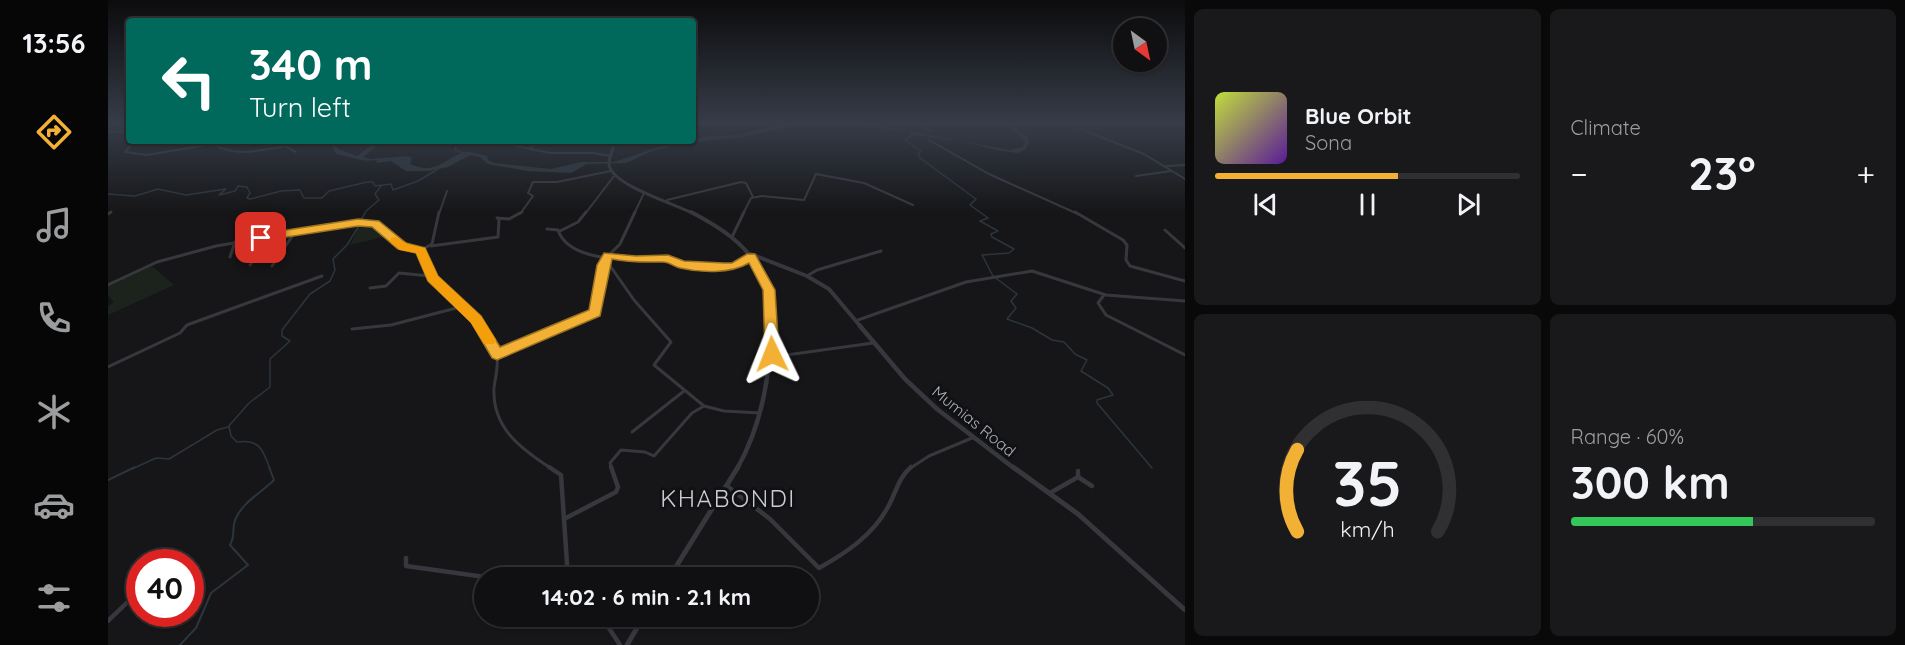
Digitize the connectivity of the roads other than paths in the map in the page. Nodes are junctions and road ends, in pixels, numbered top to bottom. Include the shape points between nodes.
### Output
1 (139, 152) edge
2 (160, 152) edge
3 (546, 152) edge
4 (612, 152) edge
5 (950, 152) edge
6 (1139, 152) edge
7 (611, 156) junction
8 (1185, 165) edge
9 (1167, 166) junction
10 (611, 171) junction
11 (1172, 171) junction
12 (614, 176) junction
13 (1136, 176) dead end
14 (1185, 179) edge
15 (447, 191) dead end
16 (645, 191) junction
17 (753, 197) junction
18 (667, 200) junction
19 (913, 205) dead end
20 (547, 229) dead end
21 (1165, 230) dead end
22 (559, 231) junction
23 (295, 232) junction
24 (271, 236) junction
25 (731, 239) junction
26 (235, 242) junction
27 (431, 246) junction
28 (1185, 248) edge
29 (421, 250) junction
30 (881, 251) dead end
31 (609, 255) junction
32 (751, 256) junction
33 (230, 257) dead end
34 (606, 260) junction
35 (250, 265) dead end
36 (272, 266) dead end
37 (322, 276) dead end
38 (430, 276) junction
39 (807, 276) junction
40 (1185, 281) edge
41 (108, 285) edge
42 (370, 288) dead end
43 (1104, 295) junction
44 (1185, 301) edge
45 (464, 306) junction
46 (858, 320) junction
47 (352, 329) dead end
48 (875, 342) junction
49 (497, 354) junction
50 (1185, 355) edge
51 (772, 357) junction
52 (108, 367) edge
53 (684, 391) junction
54 (704, 406) junction
55 (762, 413) junction
56 (632, 432) dead end
57 (972, 438) junction
58 (1078, 471) dead end
59 (1078, 477) junction
60 (727, 486) junction
61 (1092, 486) dead end
62 (1050, 494) junction
63 (564, 519) junction
64 (406, 558) dead end
65 (567, 567) edge
66 (676, 567) edge
67 (474, 575) edge
68 (126, 604) edge
69 (1185, 610) edge
70 (108, 621) edge
71 (608, 627) edge
72 (638, 627) edge
73 (620, 645) edge
74 (627, 645) edge

1 - 2 street
3 - 7 street
4 - 7 street
5 - 40 street via 989,174 1061,204 1125,241 1130,266
6 - 9 street
7 - 10 street
8 - 9 street
9 - 11 street
10 - 12 street
10 - 27 street via 557,182 533,182 528,193 533,196 520,216 513,220 498,219 498,237
11 - 13 street
11 - 14 street
12 - 16 street
12 - 22 street via 579,222
15 - 27 street
16 - 18 street
16 - 31 street via 620,244
17 - 18 street via 746,183 741,182
17 - 19 street via 804,200 814,175 820,174 864,183
17 - 25 street
18 - 25 street via 698,215
20 - 22 street
21 - 28 street
22 - 31 street via 560,238 574,250
23 - 24 street
23 - 29 street via 369,222 402,246
23 - 36 street
24 - 26 street
24 - 35 street
25 - 32 street
26 - 33 street
26 - 41 street via 166,260
27 - 29 street
29 - 38 street
30 - 39 street
31 - 32 street via 636,260 668,258 682,265 724,267 735,266
31 - 34 street
32 - 39 street, Mumias Road
32 - 51 street via 769,290
34 - 49 street via 596,313
34 - 53 street via 671,342 653,364
37 - 52 street via 190,324 180,333
38 - 42 street via 399,273 385,286
38 - 45 street
39 - 46 street, Mumias Road via 829,289
43 - 44 street
43 - 46 street via 1034,271 1006,273 963,283
43 - 50 street via 1098,303 1107,316
45 - 47 street via 391,325
45 - 49 street
46 - 48 street, Mumias Road
48 - 51 street
48 - 57 street, Mumias Road via 923,396
49 - 63 street via 494,384 499,422 524,451 560,473
51 - 55 street
53 - 54 street
53 - 56 street
54 - 55 street
54 - 63 street via 679,426 654,456 621,450 610,463 616,492
55 - 60 street via 750,446
57 - 60 street via 930,455 907,471 886,511 871,529 819,568 784,531
57 - 62 street, Mumias Road
58 - 59 street
59 - 61 street
59 - 62 street
60 - 66 street
62 - 69 street, Mumias Road via 1078,514
63 - 65 street
64 - 67 street via 406,566
68 - 70 street
71 - 73 street
72 - 74 street

